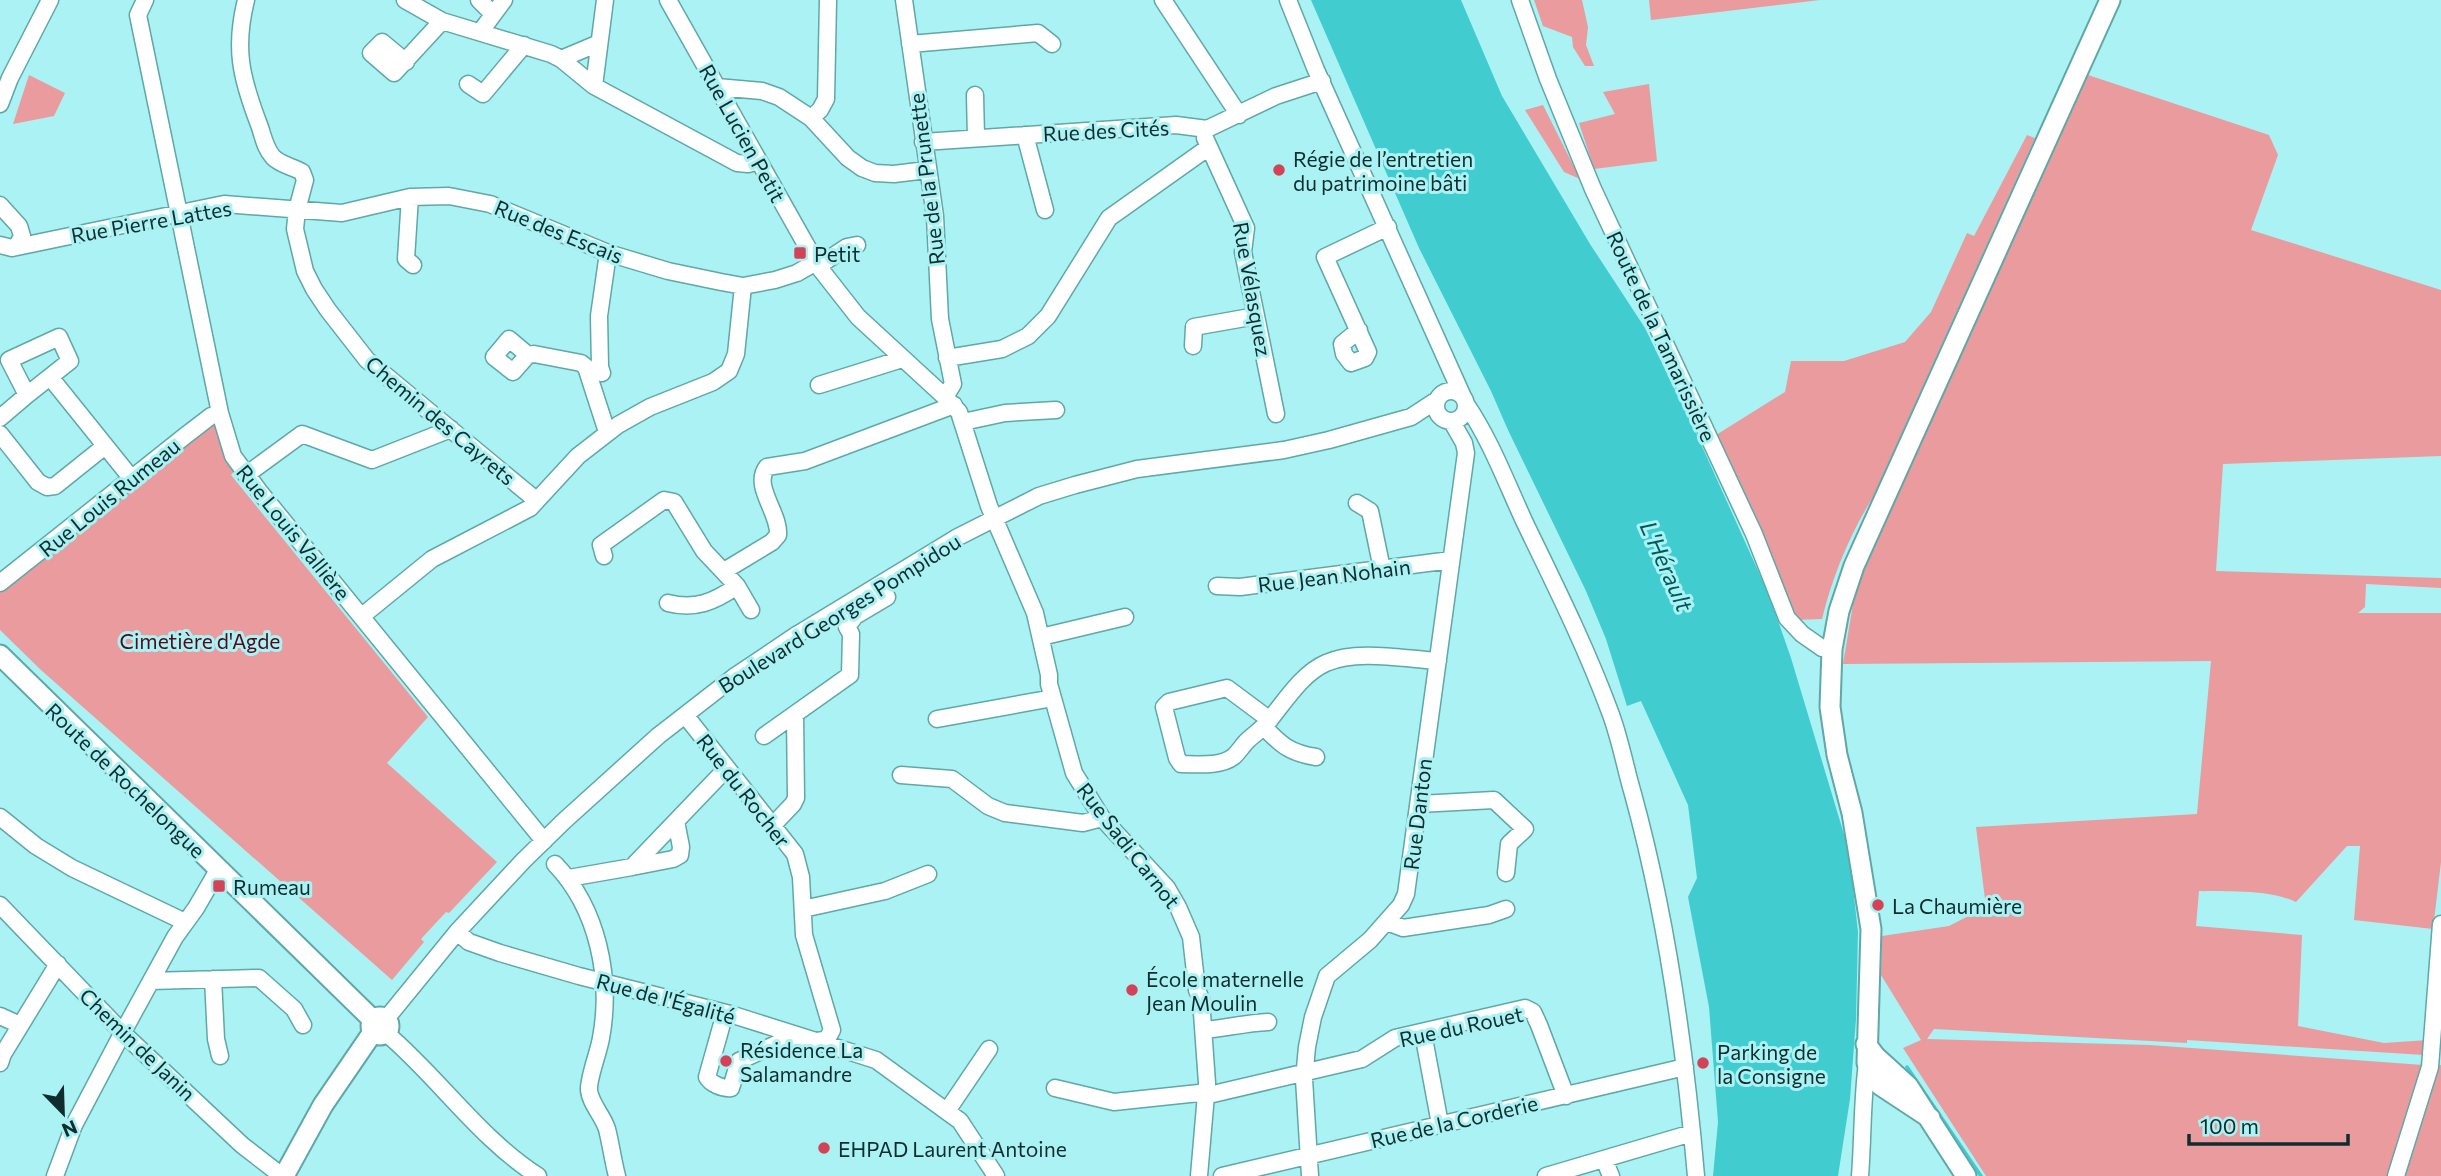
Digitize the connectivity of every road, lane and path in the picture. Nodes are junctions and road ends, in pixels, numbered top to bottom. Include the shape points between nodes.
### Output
1 (50, 0) edge
2 (145, 0) edge
3 (246, 0) edge
4 (405, 0) edge
5 (479, 0) edge
6 (504, 0) edge
7 (605, 0) edge
8 (667, 0) edge
9 (828, 0) edge
10 (1163, 0) edge
11 (1288, 0) edge
12 (1520, 0) edge
13 (2110, 0) edge
14 (909, 3) edge
15 (493, 14) junction
16 (442, 21) junction
17 (481, 31) junction
18 (599, 43) junction
19 (910, 44) junction
20 (1052, 44) dead end
21 (524, 45) junction
22 (562, 60) junction
23 (406, 62) dead end
24 (1322, 81) junction
25 (468, 84) dead end
26 (594, 86) junction
27 (718, 87) junction
28 (975, 95) dead end
29 (0, 104) edge
30 (1239, 115) junction
31 (811, 118) junction
32 (1201, 130) junction
33 (1025, 135) junction
34 (976, 138) junction
35 (923, 142) junction
36 (1209, 147) junction
37 (759, 161) junction
38 (927, 170) junction
39 (410, 197) junction
40 (0, 205) edge
41 (297, 210) junction
42 (1045, 210) dead end
43 (179, 213) junction
44 (12, 226) edge
45 (1388, 227) junction
46 (47, 240) junction
47 (856, 245) dead end
48 (5, 249) edge
49 (608, 253) junction
50 (817, 264) junction
51 (413, 265) dead end
52 (743, 286) junction
53 (1256, 316) junction
54 (1359, 330) dead end
55 (1193, 346) dead end
56 (1444, 351) junction
57 (528, 355) dead end
58 (947, 358) junction
59 (902, 359) junction
60 (602, 373) dead end
61 (50, 377) junction
62 (819, 386) dead end
63 (27, 395) junction
64 (1440, 397) junction
65 (1465, 400) junction
66 (950, 401) junction
67 (1055, 410) dead end
68 (220, 413) junction
69 (1276, 414) dead end
70 (1411, 417) junction
71 (0, 418) edge
72 (1448, 420) junction
73 (963, 422) junction
74 (451, 429) junction
75 (607, 432) junction
76 (0, 434) edge
77 (105, 446) junction
78 (246, 475) junction
79 (132, 479) junction
80 (536, 500) junction
81 (1357, 503) dead end
82 (994, 518) junction
83 (604, 556) dead end
84 (1451, 560) junction
85 (1382, 569) junction
86 (724, 571) junction
87 (0, 583) edge
88 (737, 586) junction
89 (1217, 586) dead end
90 (887, 597) dead end
91 (668, 603) dead end
92 (751, 610) dead end
93 (362, 616) junction
94 (1125, 617) dead end
95 (847, 627) junction
96 (798, 634) junction
97 (1041, 637) junction
98 (1832, 649) junction
99 (0, 655) edge
100 (1438, 661) junction
101 (1054, 698) junction
102 (795, 714) junction
103 (685, 715) junction
104 (937, 719) dead end
105 (1267, 723) junction
106 (764, 736) dead end
107 (1316, 757) dead end
108 (727, 768) junction
109 (901, 775) dead end
110 (1419, 804) junction
111 (0, 817) edge
112 (1102, 818) junction
113 (676, 821) junction
114 (773, 825) junction
115 (544, 841) junction
116 (555, 864) dead end
117 (632, 867) junction
118 (218, 870) junction
119 (1506, 873) dead end
120 (928, 874) dead end
121 (569, 878) junction
122 (0, 905) edge
123 (803, 909) junction
124 (1506, 909) dead end
125 (184, 922) junction
126 (1387, 922) junction
127 (2441, 924) edge
128 (457, 932) junction
129 (58, 964) junction
130 (213, 979) junction
131 (151, 981) junction
132 (605, 982) junction
133 (725, 1013) junction
134 (0, 1016) edge
135 (1268, 1022) dead end
136 (20, 1025) junction
137 (303, 1025) dead end
138 (379, 1026) junction
139 (832, 1030) junction
140 (1205, 1030) junction
141 (123, 1032) junction
142 (1423, 1033) junction
143 (796, 1035) junction
144 (817, 1041) junction
145 (989, 1049) dead end
146 (850, 1052) junction
147 (220, 1056) dead end
148 (1, 1057) edge
149 (1867, 1062) junction
150 (1685, 1067) junction
151 (1305, 1072) junction
152 (1897, 1075) junction
153 (1055, 1088) dead end
154 (1207, 1094) junction
155 (1566, 1096) junction
156 (947, 1111) junction
157 (1930, 1118) junction
158 (1440, 1124) junction
159 (1692, 1133) junction
160 (1309, 1154) junction
161 (1604, 1159) junction
162 (55, 1176) edge
163 (283, 1176) edge
164 (538, 1176) edge
165 (617, 1176) edge
166 (996, 1176) edge
167 (1199, 1176) edge
168 (1222, 1176) edge
169 (1311, 1176) edge
170 (1546, 1176) edge
171 (1611, 1176) edge
172 (1696, 1176) edge
173 (1860, 1176) edge
174 (1966, 1176) edge
175 (2396, 1176) edge

1 - 29 street
2 - 43 street, Rue Louis Vallière via 138,15
3 - 41 street, Chemin des Cayrets via 240,60 245,88 265,145 274,158 302,172 305,180
4 - 16 street
5 - 15 street
6 - 15 street
7 - 18 street
8 - 27 street, Rue Lucien Petit
9 - 31 street via 826,99
10 - 30 street
11 - 24 street
12 - 98 street, Route de la Tamarissière via 1593,189 1754,534 1787,618 1822,648
13 - 98 main road via 1854,566
14 - 19 street, Rue de la Prunette
15 - 17 street
16 - 17 street
16 - 23 street
17 - 21 street
18 - 22 street
18 - 26 street
19 - 20 street via 1038,33
19 - 35 street, Rue de la Prunette
21 - 22 street
21 - 25 street via 483,94
22 - 26 street
24 - 30 street, Rue des Cités
24 - 45 street
26 - 37 street via 737,163
27 - 31 street via 770,93
27 - 37 street, Rue Lucien Petit
28 - 34 street
30 - 32 street, Rue des Cités
31 - 38 street via 862,168 894,174
32 - 33 street, Rue des Cités via 1176,125
32 - 36 street, Rue Vélasquez
33 - 34 street, Rue des Cités
33 - 42 street
34 - 35 street, Rue des Cités
35 - 38 street, Rue de la Prunette
36 - 53 street, Rue Vélasquez via 1246,228 1243,252
36 - 58 street via 1109,218 1048,316 1028,337 1002,349
37 - 50 street, Rue Lucien Petit
38 - 58 street, Rue de la Prunette
39 - 41 street, Rue des Escais via 342,213
39 - 49 street, Rue des Escais via 449,196 491,204
39 - 51 street via 406,259
40 - 44 street
41 - 43 street, Rue Pierre Lattes via 224,204
41 - 74 street, Chemin des Cayrets via 295,229 314,289 367,360
43 - 46 street, Rue Pierre Lattes
43 - 68 street, Rue Louis Vallière
44 - 46 street, Rue Pierre Lattes
44 - 48 street via 21,242
45 - 54 street via 1325,257
45 - 56 street
46 - 48 street, Rue Pierre Lattes
47 - 50 street
49 - 52 street, Rue des Escais
49 - 60 street via 599,316
50 - 52 street, Rue des Escais
50 - 59 street, Rue Lucien Petit via 858,317
52 - 75 street via 736,354 729,372 639,412
53 - 55 street via 1194,327
53 - 69 street, Rue Vélasquez
56 - 64 street
56 - 65 street
57 - 75 street via 586,367
58 - 66 street, Rue de la Prunette via 953,384
59 - 62 street
59 - 66 street, Rue Lucien Petit
61 - 63 street
61 - 63 street via 70,361 59,337 9,360
61 - 77 street
63 - 71 street
64 - 65 street via 1452,391
64 - 70 street, Boulevard Georges Pompidou
64 - 72 street via 1437,410
65 - 72 street via 1465,414
65 - 150 street via 1567,607 1611,714 1658,901
66 - 73 street, Rue Sadi Carnot
66 - 86 street via 805,461 767,467 762,482 778,535
67 - 73 street
68 - 78 street, Rue Louis Vallière via 233,456
68 - 79 street, Rue Louis Rumeau
70 - 72 street, Boulevard Georges Pompidou
70 - 82 street, Boulevard Georges Pompidou via 1283,450 1137,469 1039,496
72 - 84 street, Rue Danton via 1466,453
73 - 82 street, Rue Sadi Carnot
74 - 78 street via 372,460 302,434
74 - 80 street, Chemin des Cayrets
75 - 80 street
76 - 77 street via 47,487 55,486
77 - 79 street
78 - 93 street, Rue Louis Vallière
79 - 87 street, Rue Louis Rumeau
80 - 93 street via 530,508 432,559
81 - 85 street via 1370,511
82 - 96 street, Boulevard Georges Pompidou
82 - 97 street, Rue Sadi Carnot via 1031,601
83 - 86 street via 601,545 664,500 674,502 704,551
84 - 85 street, Rue Jean Nohain
84 - 100 street, Rue Danton
85 - 89 street, Rue Jean Nohain
86 - 88 street
88 - 91 street via 701,605
88 - 92 street
90 - 95 street via 855,616
93 - 115 street, Rue Louis Vallière
94 - 97 street
95 - 96 street via 840,624
95 - 102 street via 851,634 850,675
96 - 103 street, Boulevard Georges Pompidou
97 - 101 street, Rue Sadi Carnot
98 - 149 main road via 1830,706 1871,929
99 - 118 main road, Route de Rochelongue
100 - 105 street via 1341,657 1324,663 1304,678
100 - 110 street, Rue Danton
101 - 104 street
101 - 112 street, Rue Sadi Carnot via 1074,773
102 - 106 street
102 - 114 street via 796,797
103 - 108 street, Rue du Rocher
103 - 115 street, Boulevard Georges Pompidou
105 - 105 street via 1232,758 1213,764 1181,764 1164,707 1168,702 1227,688
105 - 107 street via 1280,744 1297,754
108 - 113 street
108 - 114 street, Rue du Rocher
109 - 112 street via 952,779 1005,813 1083,823
110 - 119 street via 1494,800 1525,829 1509,844
110 - 126 street, Rue Danton via 1406,894
111 - 125 street via 72,868
112 - 140 street, Rue Sadi Carnot via 1160,880 1178,907 1191,937
113 - 117 street
113 - 117 street via 680,855
114 - 123 street, Rue du Rocher via 795,854
115 - 128 street, Boulevard Georges Pompidou
116 - 121 street
117 - 121 street
118 - 125 street
118 - 138 main road, Route de Rochelongue
120 - 123 street via 885,891
121 - 132 street via 594,933
122 - 129 street, Chemin de Janin
123 - 139 street, Rue du Rocher via 804,935
124 - 126 street via 1403,928
125 - 131 street
126 - 151 street, Rue Danton via 1327,976 1313,1017
127 - 175 street via 2430,1067
128 - 132 street, Rue de l'Égalité via 469,942 500,953
128 - 138 street, Boulevard Georges Pompidou
129 - 136 street
129 - 141 street, Chemin de Janin
130 - 131 street
130 - 137 street via 259,978 294,1009
130 - 147 street
131 - 141 street
132 - 133 street, Rue de l'Égalité
132 - 165 street via 602,1037 589,1090 606,1127
133 - 143 street, Rue de l'Égalité
133 - 143 street via 707,1077 726,1089 731,1088 739,1061
134 - 136 street
135 - 140 street
136 - 148 street
138 - 163 main road, Boulevard Georges Pompidou via 323,1105
138 - 164 street, Route de Rochelongue via 472,1120
139 - 144 street via 827,1039
139 - 146 street, Rue du Rocher
140 - 154 street, Rue Sadi Carnot
141 - 162 street via 74,1125
141 - 163 street, Chemin de Janin via 242,1145
142 - 151 street, Rue du Rouet via 1395,1038 1362,1059
142 - 155 street, Rue du Rouet via 1525,1008 1533,1012
142 - 158 street
143 - 144 street, Rue de l'Égalité
144 - 146 street, Rue de l'Égalité
145 - 156 street
146 - 156 street, Rue de l'Égalité via 883,1064
149 - 152 street
149 - 152 main road via 1875,1056
149 - 157 main road via 1880,1085
149 - 173 street
150 - 155 street, Rue de la Corderie
150 - 159 street
151 - 154 street, Rue du Rouet
151 - 160 street, Rue Danton
152 - 157 main road
153 - 154 street, Rue du Rouet via 1114,1102
154 - 167 street, Rue Sadi Carnot
155 - 158 street, Rue de la Corderie
156 - 166 street, Rue de l'Égalité via 962,1123
157 - 174 main road
158 - 160 street, Rue de la Corderie
159 - 161 street
159 - 172 street
160 - 168 street, Rue de la Corderie
160 - 169 street, Rue Danton
161 - 170 street
161 - 171 street

